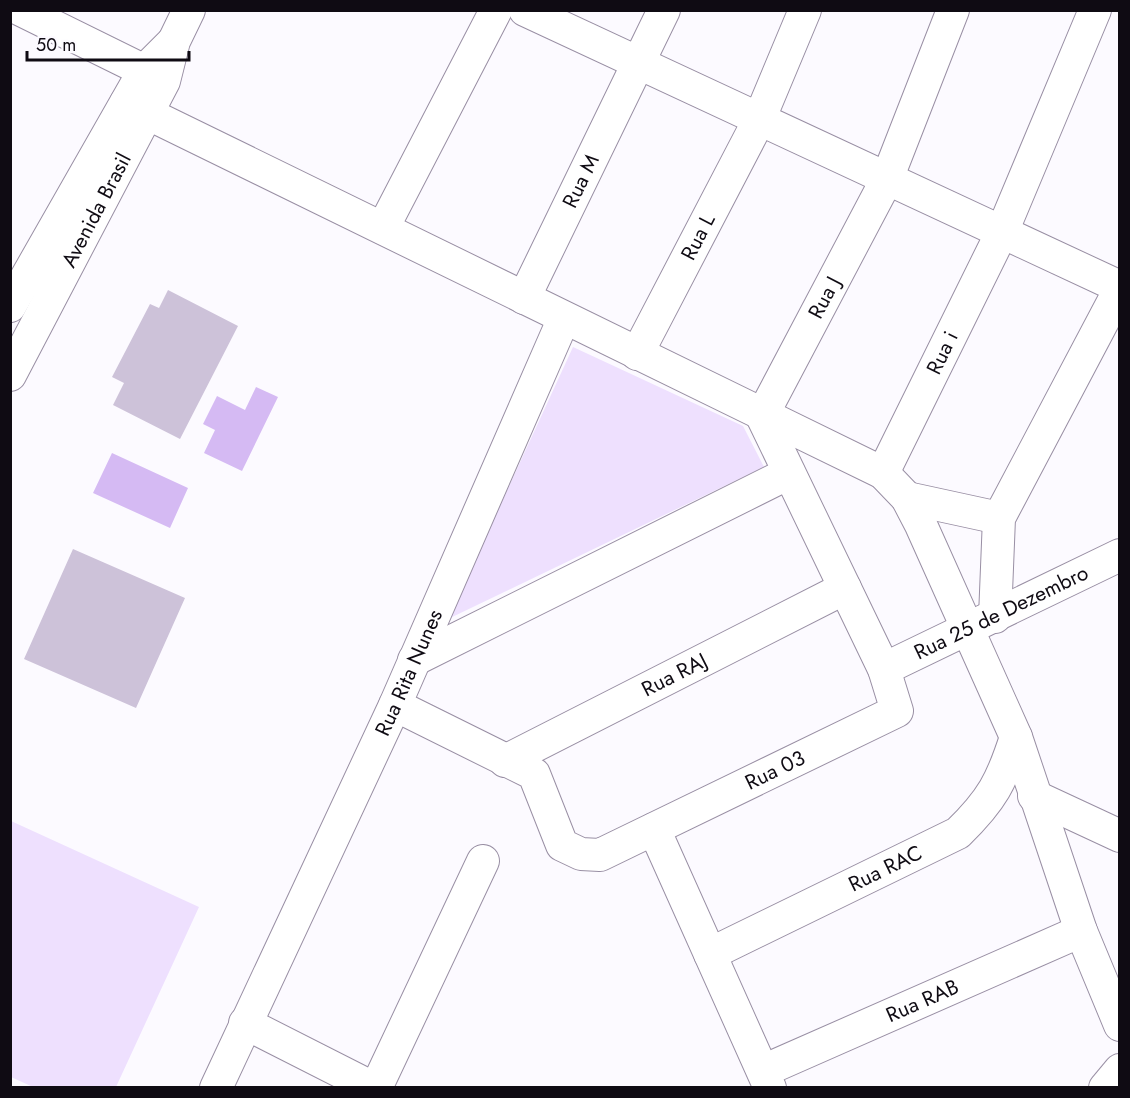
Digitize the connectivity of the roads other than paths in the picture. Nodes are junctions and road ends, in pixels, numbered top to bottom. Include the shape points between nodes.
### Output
1 (21, 10) edge
2 (189, 10) edge
3 (496, 10) edge
4 (525, 10) edge
5 (664, 10) edge
6 (805, 10) edge
7 (953, 10) edge
8 (1095, 10) edge
9 (639, 64) junction
10 (154, 76) junction
11 (137, 108) junction
12 (759, 120) junction
13 (887, 179) junction
14 (383, 228) junction
15 (1002, 232) junction
16 (1119, 288) edge
17 (524, 298) junction
18 (10, 306) edge
19 (564, 318) junction
20 (637, 354) junction
21 (10, 375) edge
22 (762, 416) junction
23 (789, 473) junction
24 (883, 474) junction
25 (907, 498) junction
26 (999, 518) junction
27 (1119, 555) edge
28 (844, 588) junction
29 (982, 623) junction
30 (414, 660) junction
31 (884, 669) junction
32 (395, 705) junction
33 (1016, 737) junction
34 (505, 762) junction
35 (1034, 796) junction
36 (654, 828) junction
37 (1119, 836) edge
38 (483, 861) dead end
39 (1081, 931) junction
40 (710, 954) junction
41 (245, 1023) junction
42 (1119, 1025) edge
43 (1119, 1070) edge
44 (766, 1079) edge
45 (216, 1088) edge
46 (374, 1088) edge
47 (1105, 1088) edge

1 - 10 street
2 - 10 street, Avenida Brasil
3 - 14 street
4 - 9 street
5 - 9 street, Rua M
6 - 12 street, Rua L
7 - 13 street, Rua J
8 - 15 street, Rua i
9 - 12 street
9 - 17 street, Rua M
10 - 11 street, Avenida Brasil
11 - 14 street
11 - 18 street, Avenida Brasil
11 - 21 street, Avenida Brasil
12 - 13 street
12 - 20 street, Rua L
13 - 15 street
13 - 22 street, Rua J
14 - 17 street
15 - 16 street
15 - 24 street, Rua i
16 - 26 street
17 - 19 street
19 - 20 street
19 - 30 street, Rua Rita Nunes
20 - 22 street
22 - 23 street
22 - 24 street
23 - 28 street
23 - 30 street
24 - 25 street
25 - 26 street
25 - 29 street
26 - 29 street
27 - 29 street, Rua 25 de Dezembro
28 - 31 street
28 - 34 street, Rua RAJ
29 - 31 street, Rua 25 de Dezembro
29 - 33 street
30 - 32 street, Rua Rita Nunes
31 - 36 street, Rua 03 via 897,711
32 - 34 street, Rua 03
32 - 41 street, Rua Rita Nunes
33 - 35 street
33 - 40 street, Rua RAC via 1004,775 985,807 958,833
34 - 36 street, Rua 03 via 534,774 562,845 581,854 600,855
35 - 37 street
35 - 39 street
36 - 40 street
38 - 46 street
39 - 42 street
39 - 44 street, Rua RAB
40 - 44 street
41 - 45 street, Rua Rita Nunes
41 - 46 street
43 - 47 street

